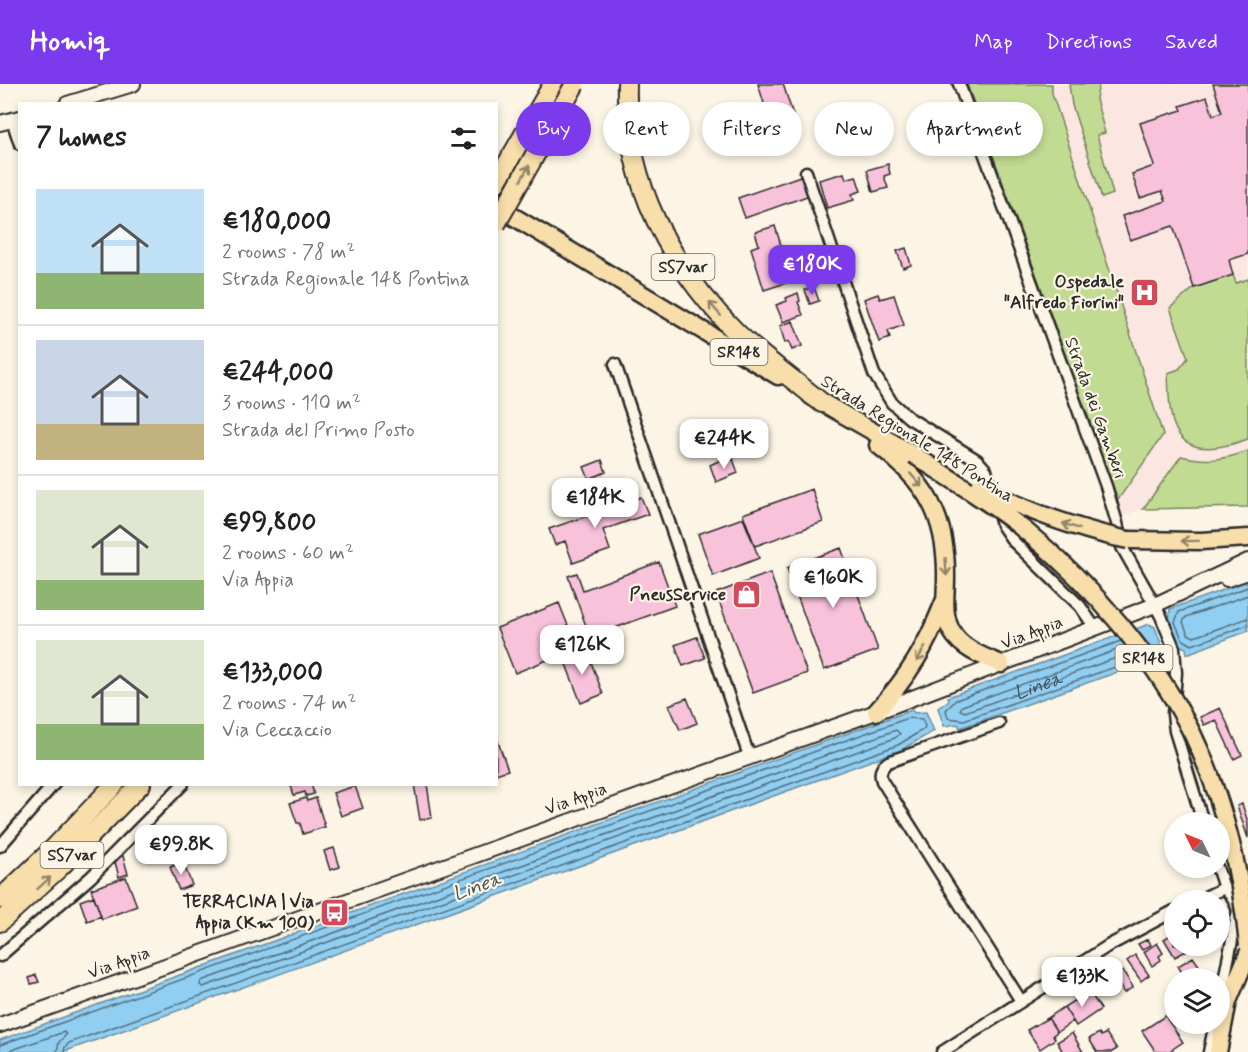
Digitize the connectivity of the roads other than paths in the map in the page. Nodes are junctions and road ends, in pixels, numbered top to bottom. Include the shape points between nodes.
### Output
1 (133, 84) edge
2 (553, 84) edge
3 (575, 84) edge
4 (627, 84) edge
5 (958, 84) edge
6 (74, 102) edge
7 (10, 120) edge
8 (18, 139) edge
9 (806, 172) dead end
10 (498, 180) edge
11 (498, 207) edge
12 (498, 220) edge
13 (615, 364) dead end
14 (822, 403) junction
15 (914, 455) junction
16 (1248, 538) edge
17 (1248, 561) edge
18 (1248, 572) edge
19 (945, 601) junction
20 (1159, 607) junction
21 (1095, 628) junction
22 (1001, 664) junction
23 (876, 712) junction
24 (999, 723) dead end
25 (749, 756) junction
26 (52, 786) edge
27 (139, 786) edge
28 (181, 786) edge
29 (112, 788) edge
30 (1200, 812) edge
31 (0, 846) edge
32 (1221, 878) edge
33 (1224, 888) junction
34 (1220, 890) edge
35 (0, 899) edge
36 (1164, 917) edge
37 (0, 922) edge
38 (1248, 945) edge
39 (1248, 954) edge
40 (0, 956) edge
41 (1226, 968) edge
42 (1021, 1001) junction
43 (0, 1025) edge
44 (1213, 1034) edge
45 (942, 1052) edge
46 (1209, 1052) edge
47 (1218, 1052) edge

1 - 6 main road
2 - 10 highway
12 -> 3 highway, bridge
14 -> 4 highway, SS7var via 736,332 675,255 650,208 637,172 628,123
5 - 20 street, Strada dei Gamberi via 1107,486 1122,547
7 - 8 street
9 - 21 street via 874,374 892,403 977,460 986,470 1002,525 1013,541 1080,606
11 - 14 main road, Strada Regionale 148 Pontina / SR148
13 - 25 street
14 - 15 main road, Strada Regionale 148 Pontina / SR148
14 -> 19 main road, SR148 via 897,460 922,487 941,528 946,562
16 -> 15 main road, SR148, bridge via 1166,542 1128,540 1081,530 1051,520
15 - 38 main road, Strada Regionale 148 Pontina / SR148, bridge via 1002,513 1046,548 1116,621 1165,687 1194,737 1218,802 1236,864
17 - 20 main road, Via Appia
18 - 20 main road, Via Appia
19 - 22 main road, SR148 via 950,629 960,642
19 -> 23 main road, SR148 via 913,667
20 - 21 main road, Via Appia
20 - 30 street, Strada dei Gamberi via 1175,655 1173,724
21 - 22 main road, Via Appia
22 - 23 main road, Via Appia
23 - 25 main road, Via Appia
24 - 42 street via 888,762 880,775
25 - 43 main road, Via Appia
26 - 31 street
37 -> 27 highway, SS7var
28 - 40 street via 97,871
29 - 35 highway, SS7var
32 - 33 street
33 - 34 street
33 - 41 street via 1238,910
36 - 42 street via 1114,942
39 - 47 main road via 1228,1001
42 - 45 street
44 - 46 street

